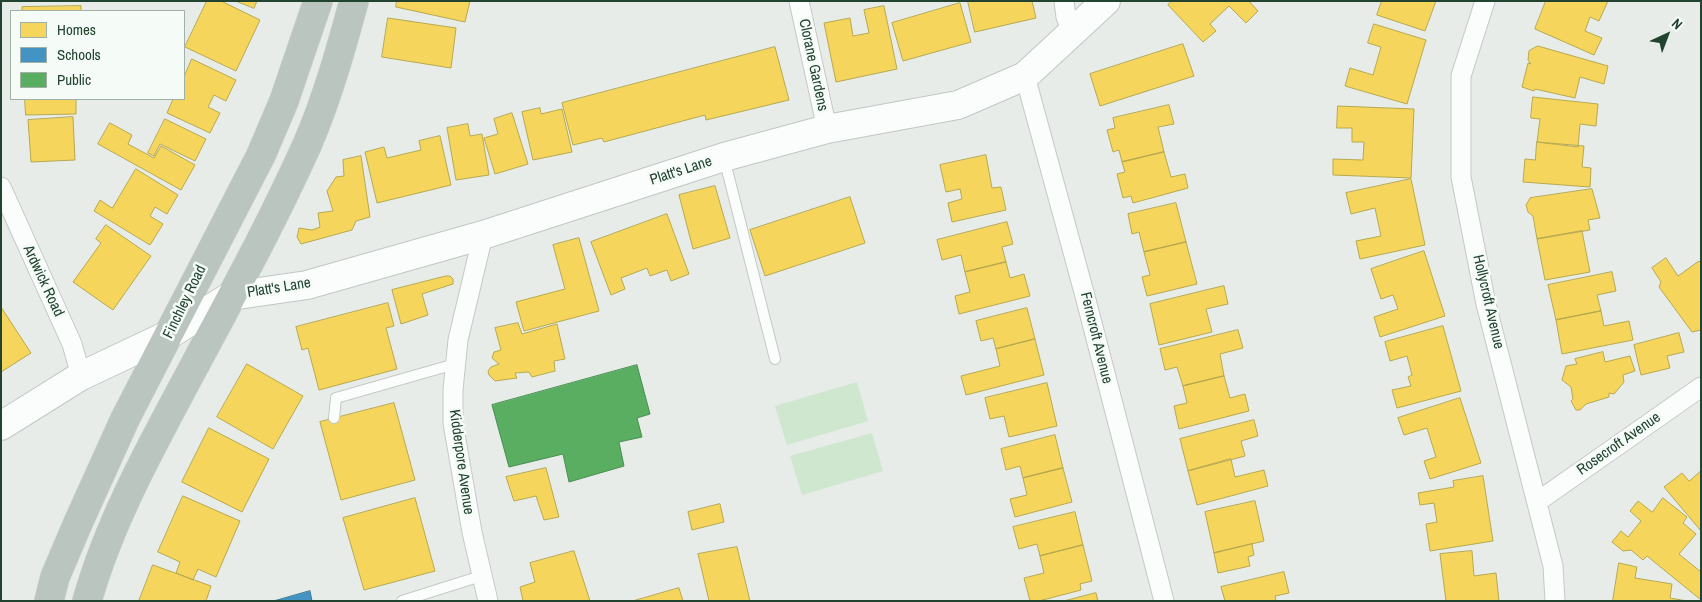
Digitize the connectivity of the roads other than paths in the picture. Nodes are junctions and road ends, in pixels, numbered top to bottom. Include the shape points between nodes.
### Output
1 (318, 1) edge
2 (354, 1) edge
3 (799, 1) edge
4 (1064, 1) edge
5 (1106, 1) edge
6 (1485, 1) edge
7 (1073, 33) junction
8 (1025, 76) junction
9 (827, 129) junction
10 (724, 157) junction
11 (1, 187) edge
12 (483, 235) junction
13 (231, 296) junction
14 (170, 334) junction
15 (774, 359) dead end
16 (455, 364) junction
17 (81, 376) junction
18 (1701, 387) edge
19 (334, 418) dead end
20 (1, 426) edge
21 (1538, 502) junction
22 (481, 576) junction
23 (48, 601) edge
24 (87, 601) edge
25 (402, 601) edge
26 (488, 601) edge
27 (1164, 601) edge
28 (1555, 601) edge

1 - 14 highway, Finchley Road via 290,84 261,155
2 - 13 highway via 336,64 307,143
3 - 9 street, Clorane Gardens
4 - 7 street
5 - 7 street, Platt's Lane
6 - 21 street, Hollycroft Avenue via 1461,76 1461,177 1486,304
7 - 8 street, Platt's Lane
8 - 9 street, Platt's Lane via 958,105
8 - 27 street, Ferncroft Avenue via 1086,296
9 - 10 street, Platt's Lane
10 - 12 street, Platt's Lane
10 - 15 lane
11 - 17 street, Ardwick Road via 72,344
12 - 13 street, Platt's Lane via 292,289
12 - 16 street, Kidderpore Avenue
13 - 14 street
13 - 24 highway via 136,475 110,534
14 - 17 street
14 - 23 highway, Finchley Road via 121,428 55,577
16 - 19 lane via 336,398
16 - 22 street, Kidderpore Avenue via 453,422
17 - 20 street
18 - 21 street, Rosecroft Avenue
21 - 28 street, Hollycroft Avenue via 1553,566
22 - 25 lane
22 - 26 street, Kidderpore Avenue

